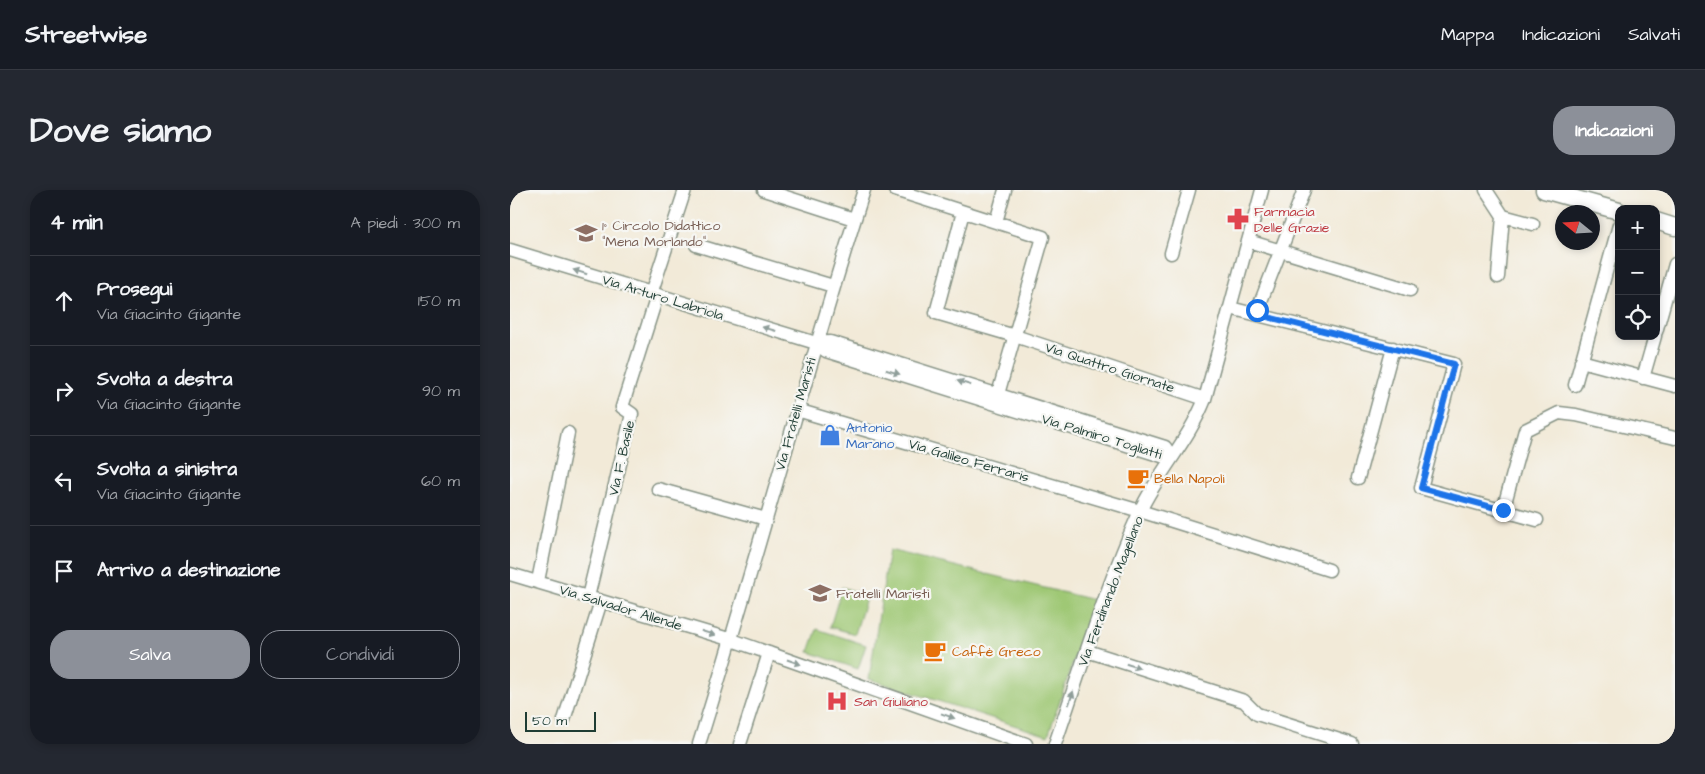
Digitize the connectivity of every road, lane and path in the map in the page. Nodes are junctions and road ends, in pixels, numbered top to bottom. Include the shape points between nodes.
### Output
1 (685, 190) edge
2 (764, 190) edge
3 (864, 190) edge
4 (895, 190) edge
5 (1005, 190) edge
6 (1189, 190) edge
7 (1262, 190) edge
8 (1304, 190) edge
9 (1486, 190) edge
10 (1544, 190) edge
11 (1615, 210) edge
12 (964, 212) junction
13 (1503, 216) junction
14 (854, 219) junction
15 (996, 222) junction
16 (1660, 223) edge
17 (1533, 224) dead end
18 (1675, 227) edge
19 (1615, 238) edge
20 (1248, 241) junction
21 (696, 245) dead end
22 (510, 250) edge
23 (1280, 250) junction
24 (1171, 253) dead end
25 (1675, 264) edge
26 (1498, 277) dead end
27 (834, 286) junction
28 (1410, 290) dead end
29 (654, 295) junction
30 (1230, 308) junction
31 (1256, 314) junction
32 (1660, 318) edge
33 (1015, 336) junction
34 (1654, 340) edge
35 (816, 342) junction
36 (1393, 348) junction
37 (1581, 361) junction
38 (1643, 378) junction
39 (1575, 385) dead end
40 (1675, 386) edge
41 (997, 399) junction
42 (1205, 399) junction
43 (797, 410) junction
44 (568, 432) dead end
45 (1675, 438) edge
46 (1172, 457) junction
47 (1358, 478) dead end
48 (658, 489) dead end
49 (1503, 510) junction
50 (1140, 511) junction
51 (766, 519) junction
52 (1537, 520) dead end
53 (1329, 570) dead end
54 (510, 574) edge
55 (538, 581) junction
56 (588, 597) junction
57 (601, 601) junction
58 (732, 640) junction
59 (1086, 651) junction
60 (769, 653) junction
61 (564, 720) dead end
62 (699, 744) edge
63 (740, 744) edge
64 (1026, 744) edge
65 (1055, 744) edge
66 (1352, 744) edge

1 - 29 street
2 - 14 street
3 - 14 street, Via Fratelli Maristi
4 - 12 street
5 - 15 street
6 - 24 street
7 - 20 street, Via Ferdinando Magellano
8 - 23 street
9 - 13 street
10 - 11 main road
12 - 15 street
12 - 33 street, Via Quattro Giornate via 936,313
13 - 17 street
13 - 26 street
14 - 27 street, Via Fratelli Maristi
15 - 33 street via 1044,237
16 - 18 main road
19 - 37 street
20 - 23 street
20 - 30 street, Via Ferdinando Magellano
21 - 27 street
29 -> 22 street, Via Arturo Labriola
23 - 28 street
23 - 31 street
25 - 32 street
27 - 35 street, Via Fratelli Maristi
35 -> 29 street, Via Arturo Labriola
29 - 56 street, Via F. Basile via 622,407 632,414
30 - 31 street
30 - 42 street, Via Ferdinando Magellano
31 - 36 street
33 - 41 street
33 - 42 street, Via Quattro Giornate
34 - 38 street
35 - 41 street, Via Palmiro Togliatti via 826,351
35 - 43 street, Via Fratelli Maristi
36 - 47 street
36 - 49 street via 1454,364 1421,488
37 - 38 street
37 - 39 street
38 - 40 street
41 - 46 street, Via Palmiro Togliatti
42 - 46 street, Via Ferdinando Magellano via 1196,420
43 - 50 street, Via Galileo Ferraris
43 - 51 street, Via Fratelli Maristi
44 - 55 street
45 - 49 street via 1559,413 1525,430
46 - 50 street, Via Ferdinando Magellano
48 - 51 street
49 - 52 street
50 - 53 street, Via Galileo Ferraris
50 - 59 street, Via Ferdinando Magellano
51 - 58 street, Via Fratelli Maristi
54 - 55 street, Via Salvador Allende
55 - 56 street, Via Salvador Allende
56 - 57 street, Via Salvador Allende
57 -> 58 street, Via Salvador Allende
57 - 61 street
58 - 60 street, Via Salvador Allende
58 - 62 street, Via Fratelli Maristi
65 -> 59 street, Via Ferdinando Magellano
59 -> 66 street via 1244,701 1257,714
60 - 63 street
60 -> 64 street, Via Salvador Allende

